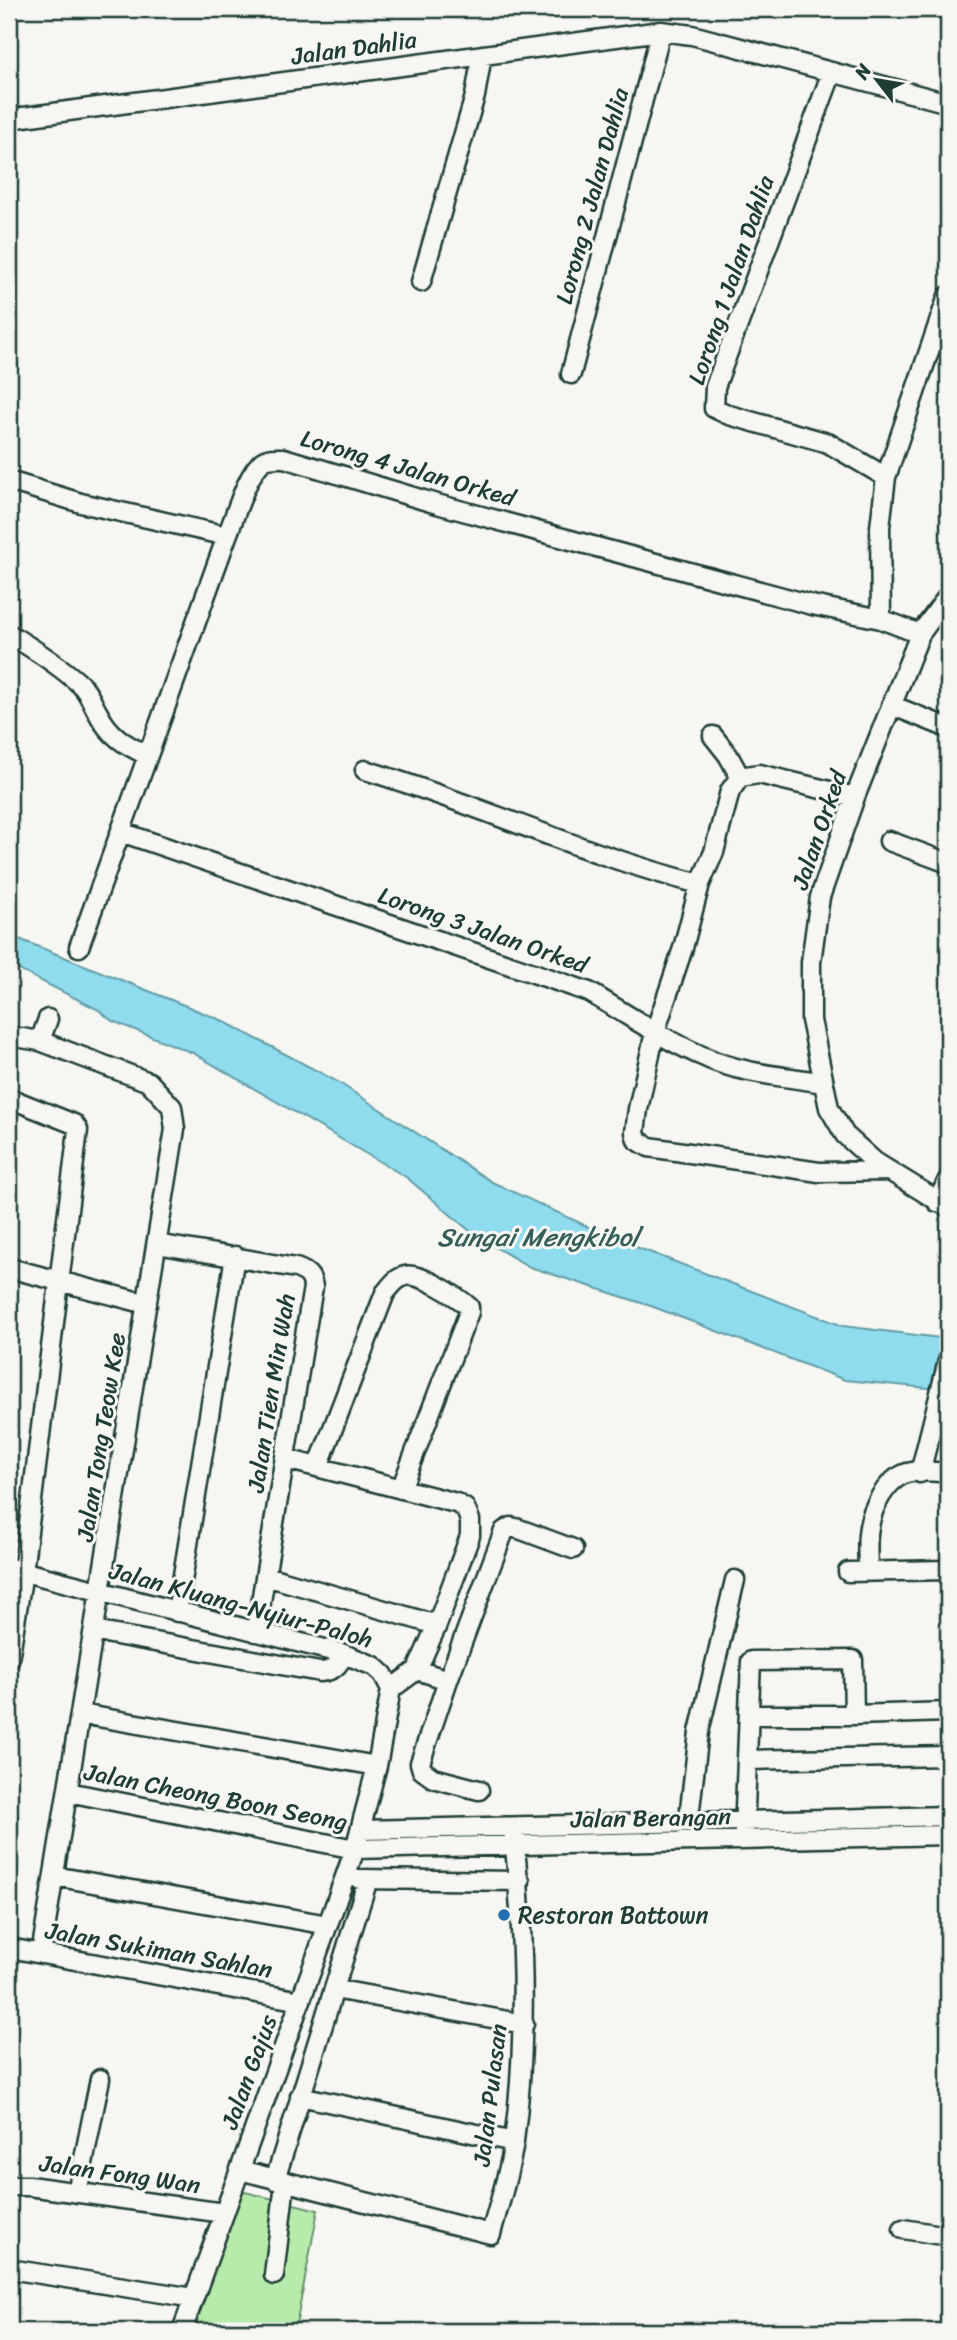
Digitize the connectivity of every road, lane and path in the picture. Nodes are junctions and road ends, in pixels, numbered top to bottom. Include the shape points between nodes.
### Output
1 (661, 31) junction
2 (482, 55) junction
3 (832, 72) junction
4 (948, 103) edge
5 (9, 119) edge
6 (421, 282) dead end
7 (948, 296) edge
8 (942, 336) edge
9 (571, 374) dead end
10 (886, 477) junction
11 (9, 481) edge
12 (227, 536) junction
13 (948, 596) edge
14 (881, 619) junction
15 (9, 634) edge
16 (920, 634) junction
17 (891, 705) junction
18 (948, 728) edge
19 (713, 736) dead end
20 (147, 755) junction
21 (365, 770) dead end
22 (740, 777) junction
23 (855, 797) junction
24 (121, 832) junction
25 (889, 841) dead end
26 (948, 863) edge
27 (700, 884) junction
28 (79, 947) dead end
29 (48, 1019) dead end
30 (655, 1032) junction
31 (9, 1036) edge
32 (40, 1041) junction
33 (823, 1083) junction
34 (9, 1098) edge
35 (889, 1171) junction
36 (948, 1180) edge
37 (943, 1205) edge
38 (156, 1244) junction
39 (235, 1256) junction
40 (9, 1268) edge
41 (58, 1281) junction
42 (147, 1304) junction
43 (948, 1361) edge
44 (286, 1459) junction
45 (318, 1467) junction
46 (920, 1473) junction
47 (948, 1473) edge
48 (401, 1489) junction
49 (573, 1549) dead end
50 (16, 1570) edge
51 (948, 1570) edge
52 (868, 1571) junction
53 (848, 1572) dead end
54 (266, 1576) junction
55 (736, 1580) dead end
56 (101, 1592) junction
57 (177, 1612) junction
58 (437, 1625) junction
59 (94, 1631) junction
60 (256, 1632) junction
61 (344, 1654) junction
62 (9, 1660) edge
63 (416, 1670) junction
64 (448, 1680) junction
65 (391, 1689) junction
66 (948, 1712) edge
67 (81, 1714) junction
68 (749, 1715) junction
69 (854, 1715) junction
70 (948, 1756) edge
71 (747, 1760) junction
72 (377, 1766) junction
73 (479, 1790) dead end
74 (68, 1792) junction
75 (948, 1816) edge
76 (745, 1821) junction
77 (689, 1822) junction
78 (513, 1827) junction
79 (362, 1830) junction
80 (948, 1835) edge
81 (744, 1840) junction
82 (687, 1841) junction
83 (515, 1846) junction
84 (355, 1849) junction
85 (54, 1876) junction
86 (345, 1879) junction
87 (368, 1879) junction
88 (520, 1881) junction
89 (328, 1926) junction
90 (9, 1948) edge
91 (41, 1954) junction
92 (334, 1989) junction
93 (301, 2001) junction
94 (524, 2024) junction
95 (100, 2079) dead end
96 (300, 2096) junction
97 (514, 2142) junction
98 (240, 2170) junction
99 (280, 2181) junction
100 (9, 2186) edge
101 (77, 2193) junction
102 (224, 2214) junction
103 (903, 2229) dead end
104 (948, 2236) edge
105 (9, 2269) edge
106 (274, 2275) dead end
107 (194, 2298) junction
108 (182, 2331) edge

1 - 2 street, Jalan Dahlia
1 - 3 street, Jalan Dahlia
1 - 9 street, Lorong 2 Jalan Dahlia
2 - 5 street, Jalan Dahlia
2 - 6 street via 475,96
3 - 4 street, Jalan Dahlia
3 - 10 street, Lorong 1 Jalan Dahlia via 715,387 715,408 828,443
7 - 8 street
8 - 10 street
10 - 14 street via 880,527
11 - 12 street via 81,503
12 - 14 street, Lorong 4 Jalan Orked via 254,472 263,461 284,458 437,504 812,605
12 - 20 street, Lorong 4 Jalan Orked
13 - 16 street, Jalan Orked
14 - 16 street, Lorong 4 Jalan Orked
15 - 20 street via 81,685 111,733
16 - 17 street, Jalan Orked
17 - 18 street
17 - 23 street, Jalan Orked
19 - 22 street
20 - 24 street, Lorong 4 Jalan Orked
21 - 27 street
22 - 23 street via 759,774
22 - 27 street via 730,791
23 - 33 street, Jalan Orked via 820,897 811,962 811,1020
24 - 28 street, Lorong 4 Jalan Orked
24 - 30 street, Lorong 3 Jalan Orked via 589,992
25 - 26 street
27 - 30 street
29 - 32 street
30 - 33 street, Lorong 3 Jalan Orked via 708,1059
30 - 35 street via 637,1140 649,1147 819,1172
31 - 32 street, Jalan Tong Teow Kee
32 - 38 street, Jalan Tong Teow Kee via 149,1082 172,1107 175,1129
33 - 35 street, Jalan Orked via 829,1108 845,1135
34 - 41 street via 78,1130
35 - 37 street, Jalan Orked
36 - 37 street
38 - 39 street, Jalan Tien Min Wah
38 - 42 street, Jalan Tong Teow Kee
39 - 44 street, Jalan Tien Min Wah via 296,1268 312,1279
39 - 57 street
40 - 41 street
41 - 42 street
41 - 50 street
42 - 56 street, Jalan Tong Teow Kee
43 - 46 street
44 - 45 street
44 - 54 street, Jalan Tien Min Wah
45 - 48 street
45 - 48 street via 385,1293 396,1279 417,1276 460,1299 469,1312
46 - 47 street
46 - 52 street via 896,1480 876,1506 868,1528
48 - 58 street via 456,1503 465,1508 470,1520 470,1536
49 - 64 street via 519,1529 503,1531
50 - 56 street, Jalan Kluang-Nyiur-Paloh
50 - 62 street
51 - 52 street
52 - 53 street
54 - 58 street
54 - 60 street, Jalan Tien Min Wah
55 - 77 street via 699,1732
56 - 57 street, Jalan Kluang-Nyiur-Paloh
56 - 59 street, Jalan Tong Teow Kee
57 - 60 street, Jalan Kluang-Nyiur-Paloh
58 - 63 street
59 - 61 street via 320,1672 338,1665
59 - 67 street, Jalan Tong Teow Kee
60 - 61 street, Jalan Kluang-Nyiur-Paloh
61 - 65 street, Jalan Kluang-Nyiur-Paloh via 374,1666
63 - 64 street
63 - 65 street
64 - 73 street via 420,1763 433,1778
65 - 72 street
66 - 69 street
67 - 72 street
67 - 74 street, Jalan Tong Teow Kee
68 - 69 street
68 - 69 street via 751,1661 853,1660
68 - 71 street
70 - 71 street
71 - 76 street
72 - 79 street
74 - 84 street, Jalan Cheong Boon Seong
74 - 85 street, Jalan Tong Teow Kee
75 - 76 street, Jalan Berangan
76 - 77 street, Jalan Berangan
76 - 81 street
77 - 78 street, Jalan Berangan
77 - 82 street
78 - 79 street, Jalan Berangan
78 - 83 street, Jalan Pulasan
79 - 84 street, Jalan Gajus
80 - 81 street, Jalan Berangan
81 - 82 street, Jalan Berangan
82 - 83 street, Jalan Berangan
83 - 84 street, Jalan Berangan
83 - 88 street, Jalan Pulasan
84 - 86 street, Jalan Gajus
85 - 89 street
85 - 91 street, Jalan Tong Teow Kee
86 - 87 street
86 - 89 street, Jalan Gajus
87 - 88 street
87 - 92 street
88 - 94 street, Jalan Pulasan
89 - 93 street, Jalan Gajus
90 - 91 street, Jalan Sukiman Sahlan
91 - 93 street, Jalan Sukiman Sahlan
92 - 94 street
92 - 96 street
93 - 98 street, Jalan Gajus
94 - 97 street, Jalan Pulasan
95 - 101 street
96 - 97 street
96 - 99 street
97 - 99 street, Jalan Pulasan via 491,2234
98 - 99 street, Jalan Pulasan
98 - 102 street, Jalan Gajus
99 - 106 street
100 - 101 street, Jalan Fong Wan
101 - 102 street, Jalan Fong Wan
102 - 107 street, Jalan Gajus
103 - 104 street
105 - 107 street
107 - 108 street, Jalan Gajus

